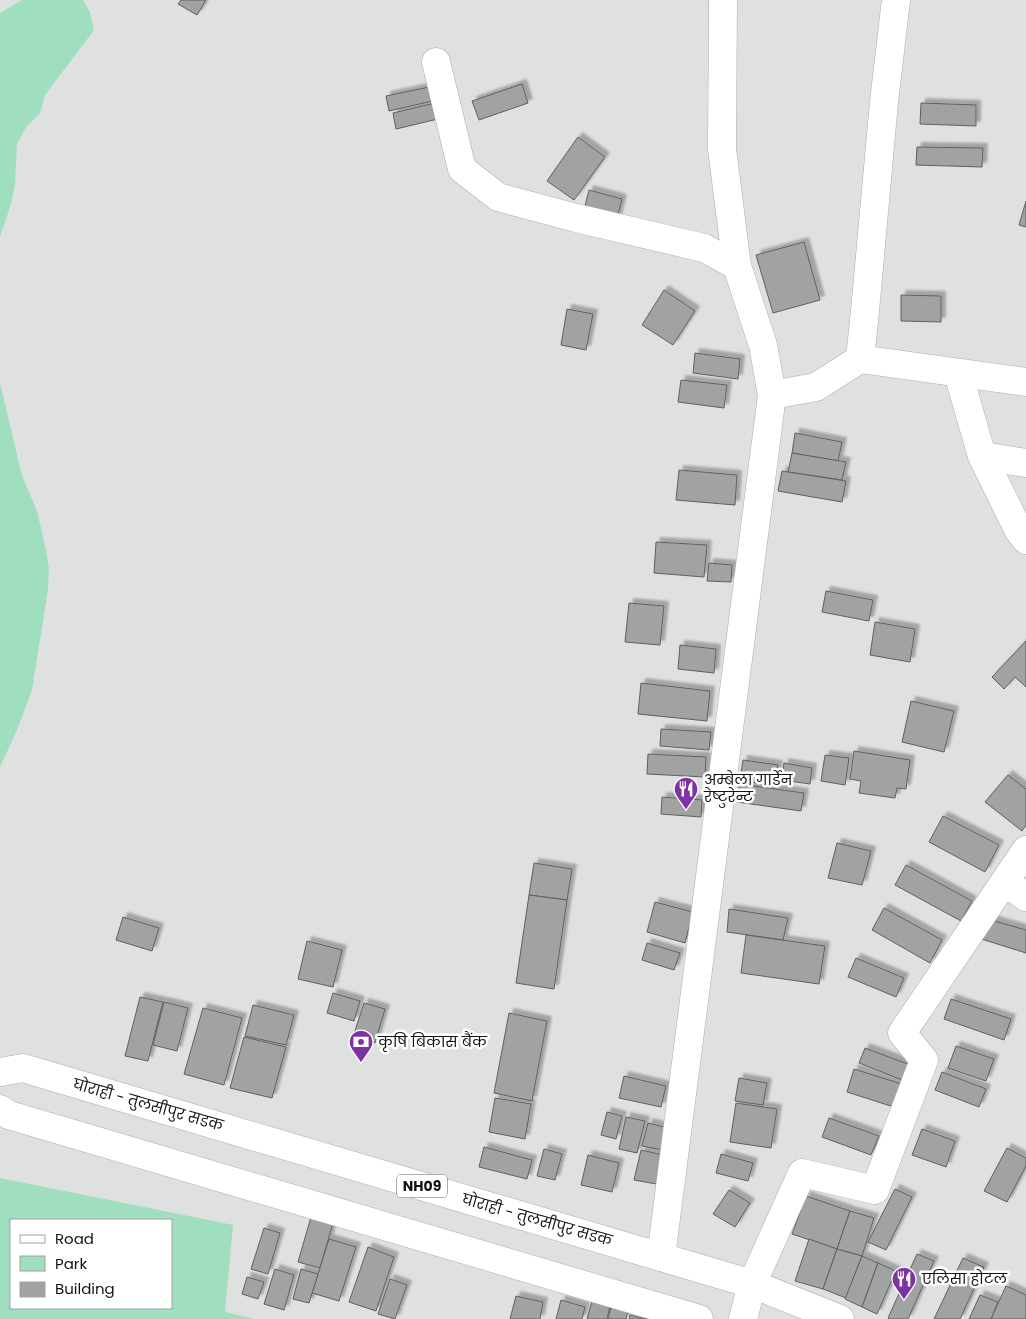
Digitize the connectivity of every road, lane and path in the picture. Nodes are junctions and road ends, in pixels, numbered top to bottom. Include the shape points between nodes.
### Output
1 (722, 0) edge
2 (896, 0) edge
3 (436, 62) dead end
4 (737, 266) junction
5 (860, 359) junction
6 (958, 373) junction
7 (1026, 382) edge
8 (772, 395) junction
9 (982, 456) junction
10 (1026, 463) edge
11 (1026, 540) edge
12 (1026, 850) edge
13 (1016, 890) edge
14 (0, 1072) edge
15 (0, 1109) edge
16 (661, 1257) junction
17 (752, 1284) junction
18 (699, 1319) edge
19 (743, 1319) edge
20 (840, 1319) edge

1 - 4 street via 722,148
2 - 5 street
3 - 4 street via 462,169 498,197 704,248
4 - 8 street via 763,345
5 - 6 street
5 - 8 street via 816,387
6 - 7 street
6 - 9 street
8 - 16 street
9 - 10 street
9 - 11 street
12 - 13 street
13 - 17 street via 902,1033 924,1060 875,1190 802,1172
14 - 16 street, घोराही - तुलसीपुर सडक / NH09 via 23,1068
15 - 18 street via 9,1115
16 - 17 street, घोराही - तुलसीपुर सडक / NH09
17 - 19 street
17 - 20 street, घोराही - तुलसीपुर सडक / NH09

